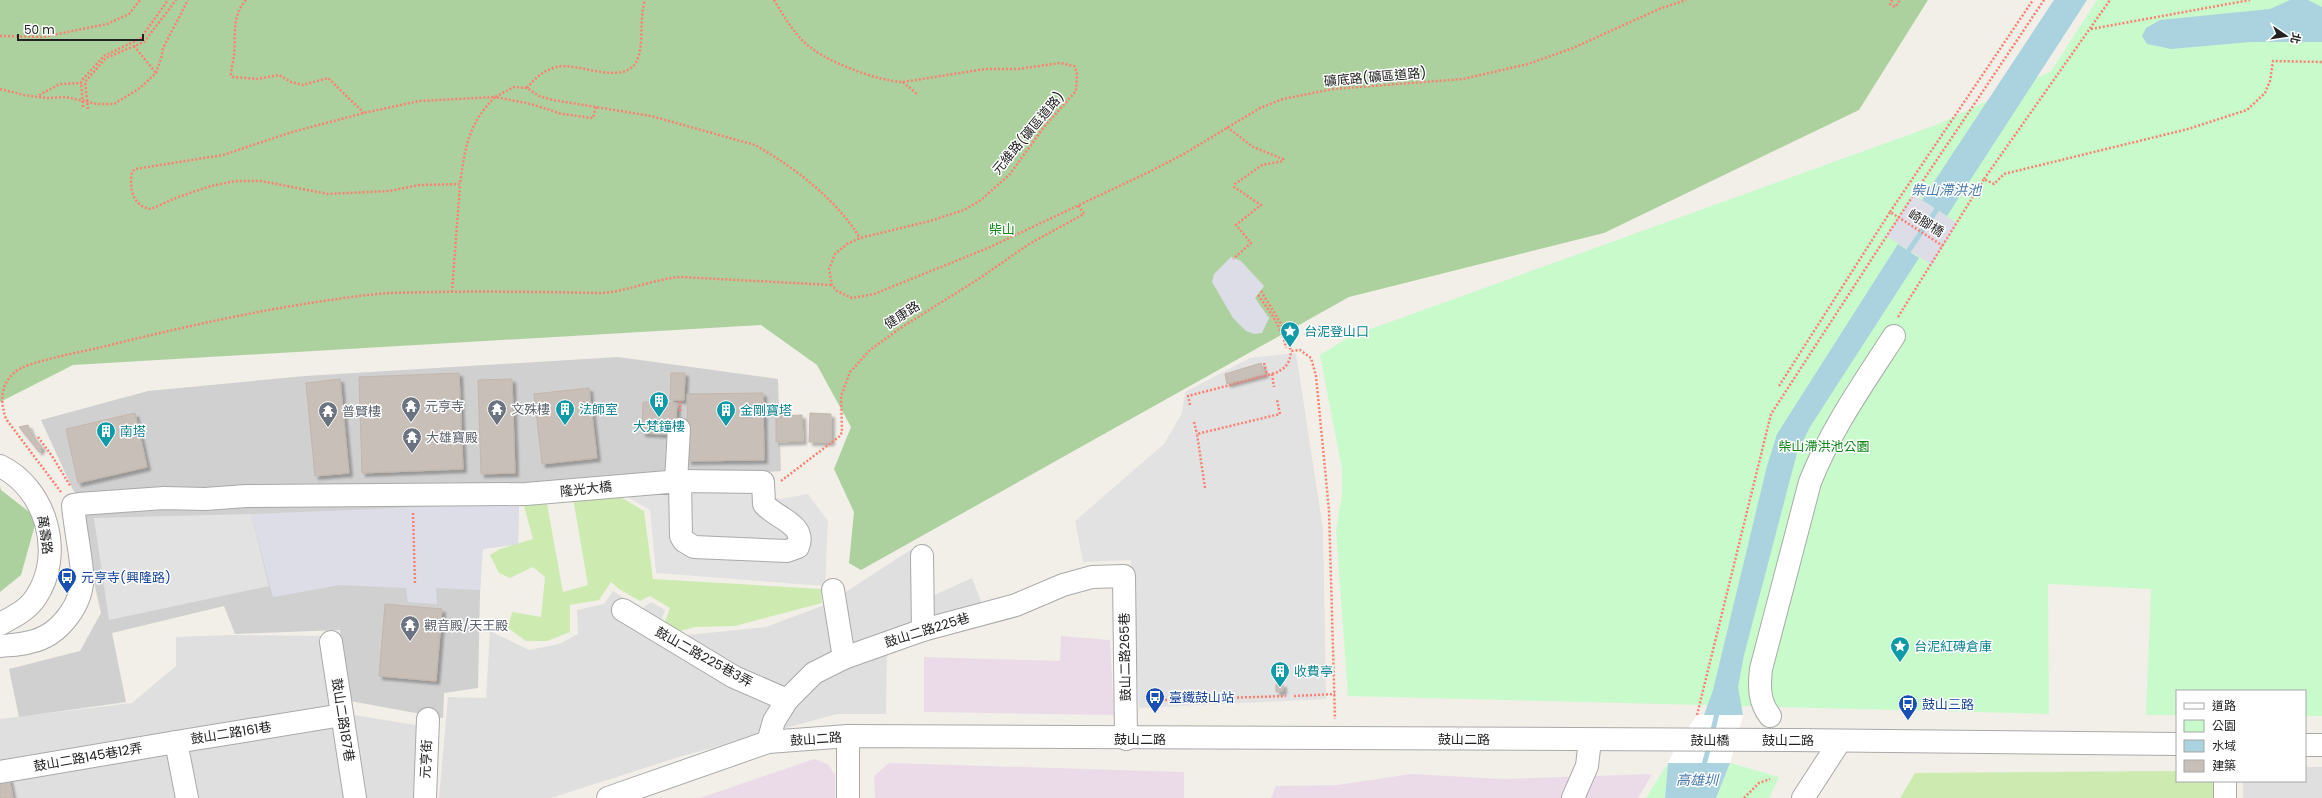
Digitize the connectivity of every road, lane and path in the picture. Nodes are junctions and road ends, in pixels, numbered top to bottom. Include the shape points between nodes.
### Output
1 (140, 0) edge
2 (168, 0) edge
3 (176, 0) edge
4 (188, 0) edge
5 (246, 0) edge
6 (645, 0) edge
7 (774, 0) edge
8 (1686, 0) edge
9 (1892, 0) edge
10 (1900, 0) edge
11 (2033, 0) edge
12 (2044, 0) edge
13 (2110, 0) edge
14 (2250, 0) edge
15 (2090, 30) junction
16 (0, 36) edge
17 (134, 46) junction
18 (2322, 62) edge
19 (156, 73) junction
20 (903, 82) junction
21 (82, 83) junction
22 (527, 88) junction
23 (0, 89) edge
24 (917, 94) dead end
25 (39, 96) junction
26 (495, 97) junction
27 (83, 102) junction
28 (88, 102) junction
29 (83, 107) dead end
30 (596, 107) junction
31 (88, 109) dead end
32 (364, 113) junction
33 (1227, 127) junction
34 (1984, 178) junction
35 (460, 184) junction
36 (1078, 205) junction
37 (1890, 212) junction
38 (860, 238) junction
39 (1233, 259) dead end
40 (832, 285) junction
41 (452, 292) junction
42 (1261, 292) dead end
43 (1258, 294) dead end
44 (1894, 336) dead end
45 (1286, 348) dead end
46 (1291, 351) junction
47 (1264, 363) dead end
48 (1272, 374) junction
49 (1267, 376) junction
50 (1779, 386) dead end
51 (1274, 387) dead end
52 (1277, 400) dead end
53 (1190, 405) dead end
54 (1194, 422) dead end
55 (679, 429) dead end
56 (1197, 434) junction
57 (38, 436) dead end
58 (0, 466) edge
59 (678, 481) junction
60 (771, 482) junction
61 (1205, 488) dead end
62 (412, 495) junction
63 (71, 501) junction
64 (922, 556) dead end
65 (1124, 576) joint
66 (415, 585) dead end
67 (833, 590) dead end
68 (623, 610) dead end
69 (0, 624) edge
70 (923, 630) junction
71 (331, 642) dead end
72 (0, 646) edge
73 (844, 658) junction
74 (1335, 694) junction
75 (1286, 696) dead end
76 (1294, 696) dead end
77 (786, 700) junction
78 (1165, 700) dead end
79 (342, 715) junction
80 (1697, 715) dead end
81 (1770, 716) dead end
82 (428, 719) dead end
83 (1335, 723) dead end
84 (848, 736) junction
85 (1126, 739) junction
86 (1590, 740) junction
87 (1682, 740) joint
88 (1737, 740) joint
89 (1840, 741) junction
90 (176, 742) junction
91 (768, 742) junction
92 (2176, 744) edge
93 (2306, 745) edge
94 (2322, 745) edge
95 (0, 772) edge
96 (1770, 779) dead end
97 (2225, 782) edge
98 (187, 798) edge
99 (355, 798) edge
100 (425, 798) edge
101 (608, 798) edge
102 (848, 798) edge
103 (1573, 798) edge
104 (1744, 798) edge
105 (1803, 798) edge
106 (2226, 798) edge

1 - 16 path via 128,14 107,24 43,37
2 - 21 path via 141,38 104,56
3 - 17 path via 144,42
4 - 19 path via 162,48 162,59
5 - 32 path via 237,15 233,38 233,77 257,79 279,75 303,85 328,78
6 - 22 path via 639,57 634,66 616,73 558,66 539,74
7 - 20 path, 元維路(礦區道路) via 798,35 817,52 889,82
8 - 33 path, 礦底路(礦區道路) via 1528,64 1463,79 1333,89 1282,99
9 - 10 path via 1890,4 1895,7
11 - 37 path
12 - 80 path via 1770,414
13 - 15 path
14 - 15 path
15 - 34 path
17 - 19 path
17 - 28 path via 106,58 85,82
18 - 34 path via 2273,61 2265,93 2247,110 2188,129 2004,174 1994,184
19 - 28 path via 140,88 114,104
20 - 24 path
20 - 38 path, 元維路(礦區道路) via 985,69 1018,69 1049,63 1069,64 1077,72 1076,91 1071,100 1044,127 1010,174 981,200 944,217
21 - 25 path via 60,84
21 - 27 path
22 - 26 path via 514,87
22 - 30 path via 539,96 553,100
23 - 25 path
25 - 27 path via 66,97
26 - 30 path via 562,114 593,118
26 - 32 path via 419,101
26 - 35 path via 475,122 466,145
27 - 28 path
27 - 29 path
28 - 31 path
30 - 38 path via 651,116 755,145 816,189 844,215
32 - 35 path via 292,132 223,155 135,169 131,178 136,202 147,209 155,208 178,197 235,181 261,181 328,194 389,191 419,185
33 - 36 path, 礦底路(礦區道路) via 1176,158
33 - 39 path via 1253,147 1283,159 1262,165 1234,186 1261,205 1236,224 1250,243
34 - 37 path, 崎腳橋, bridge via 1943,246
35 - 41 path
36 - 40 path via 988,248 874,294 852,298 837,291
36 - 60 path, 健康路 via 1084,214 1029,244 870,350 850,372 841,396 840,436
37 - 50 path
38 - 40 path, 元維路(礦區道路) via 835,254 829,269
40 - 41 path via 681,277 608,292
41 - 63 path via 379,294 248,313 156,332 16,370 1,391 6,418
42 - 46 path via 1283,327
43 - 45 path via 1276,321
44 - 81 street via 1838,424 1810,482 1761,669 1760,696 1764,709
46 - 48 path via 1287,364 1282,370
46 - 74 path via 1300,350 1308,354 1316,376 1329,510
47 - 49 path
48 - 49 path
48 - 51 path
49 - 53 path via 1188,396
52 - 56 path via 1280,414
54 - 56 path
55 - 59 street
56 - 61 path
57 - 63 path via 52,456
58 - 69 street, 萬壽路 via 25,484 38,500 46,520 49,550 47,574 36,598 20,613
59 - 60 street, 隆光大橋
59 - 60 street via 681,536 688,543 701,548 787,551 795,549 799,543 798,532 792,524 764,504
59 - 62 street, 隆光大橋 via 526,494
62 - 63 street, 隆光大橋
62 - 66 path
63 - 72 street via 82,573 81,588 73,608 64,622 50,634 31,642
64 - 70 street
65 - 70 street, 鼓山二路225巷 via 1092,577 1063,585 1016,605
65 - 85 street, 鼓山二路265巷
67 - 73 street
68 - 77 street, 鼓山二路225巷3弄 via 734,677
70 - 73 street, 鼓山二路225巷
71 - 79 street, 鼓山二路187巷
73 - 77 street, 鼓山二路225巷 via 814,673
74 - 76 path
74 - 83 path
75 - 78 path
77 - 91 street, 鼓山二路225巷 via 774,721
79 - 90 street, 鼓山二路161巷
79 - 99 street, 鼓山二路187巷
82 - 100 street, 元亨街
84 - 85 street, 鼓山二路
84 - 91 street, 鼓山二路
84 - 102 street
85 - 86 street, 鼓山二路
86 - 87 street, 鼓山二路
86 - 103 street via 1587,766
87 - 88 street, 鼓山橋
88 - 89 street, 鼓山二路
89 - 92 street
89 - 105 street
90 - 95 street, 鼓山二路145巷12弄
90 - 98 street, 鼓山二路161巷
91 - 101 street, 鼓山二路
93 - 94 street
96 - 104 path via 1758,783
97 - 106 street

